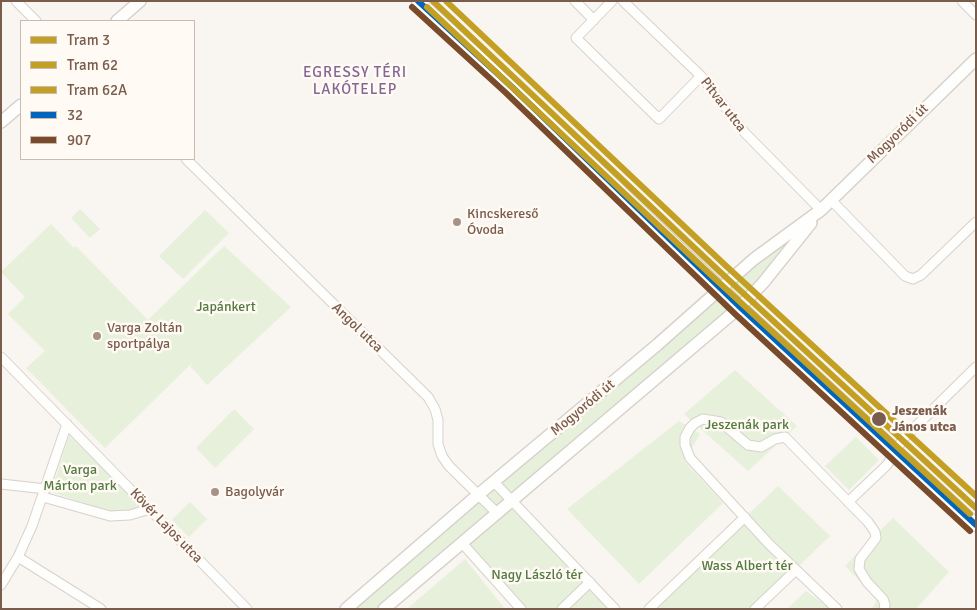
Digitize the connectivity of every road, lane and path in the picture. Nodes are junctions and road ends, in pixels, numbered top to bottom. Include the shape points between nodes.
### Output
1 (16, 1) edge
2 (140, 1) edge
3 (418, 1) edge
4 (575, 1) edge
5 (612, 1) edge
6 (623, 1) edge
7 (962, 1) edge
8 (976, 15) edge
9 (35, 20) edge
10 (118, 20) edge
11 (594, 20) junction
12 (976, 59) edge
13 (701, 76) junction
14 (20, 105) edge
15 (1, 122) edge
16 (187, 160) edge
17 (831, 200) junction
18 (821, 210) junction
19 (976, 222) edge
20 (721, 289) junction
21 (740, 306) junction
22 (1, 357) edge
23 (976, 367) edge
24 (67, 424) junction
25 (896, 452) junction
26 (494, 482) junction
27 (1, 484) edge
28 (44, 493) junction
29 (479, 494) junction
30 (513, 501) junction
31 (848, 502) junction
32 (150, 509) junction
33 (497, 513) junction
34 (745, 517) junction
35 (976, 525) edge
36 (462, 543) junction
37 (18, 557) junction
38 (796, 570) junction
39 (590, 582) junction
40 (1, 585) edge
41 (101, 609) edge
42 (247, 609) edge
43 (346, 609) edge
44 (384, 609) edge
45 (521, 609) edge
46 (562, 609) edge
47 (615, 609) edge
48 (648, 609) edge
49 (755, 609) edge
50 (837, 609) edge
51 (884, 609) edge

1 - 9 street
2 - 10 street
3 - 20 main road
4 - 11 street
5 - 11 street
6 - 13 street, Pitvar utca
7 - 8 street
11 - 13 street via 576,38 659,119
12 - 17 street, Mogyoródi út
13 - 18 street, Pitvar utca via 745,133
14 - 15 street
16 - 29 street, Angol utca via 428,397 438,420 438,444 442,456
17 - 18 street, Mogyoródi út
17 - 19 street via 905,276 913,278 921,275
18 - 20 street, Mogyoródi út
18 - 21 street, Mogyoródi út via 763,283
20 - 21 main road
20 - 26 street, Mogyoródi út
21 - 25 main road
21 - 30 street, Mogyoródi út
22 - 24 street, Kövér Lajos utca
23 - 25 street via 907,435
24 - 28 street
24 - 32 street, Kövér Lajos utca
25 - 31 street via 887,465
25 - 35 main road
26 - 29 street, Mogyoródi út
26 - 30 street
27 - 28 street
28 - 32 street via 110,516
28 - 37 street
29 - 33 street, Angol utca
29 - 43 street, Mogyoródi út
30 - 33 street, Mogyoródi út
30 - 39 street
31 - 34 street via 785,437 761,447 748,445 721,422 703,419 690,428 684,445 690,458
31 - 51 street via 868,522 876,538 860,559 859,569 883,599
32 - 42 street, Kövér Lajos utca
33 - 36 street, Mogyoródi út
34 - 38 street
34 - 48 street
36 - 44 street, Mogyoródi út
36 - 45 street
37 - 40 street
37 - 41 street
38 - 49 street
38 - 50 street
39 - 46 street
39 - 47 street

